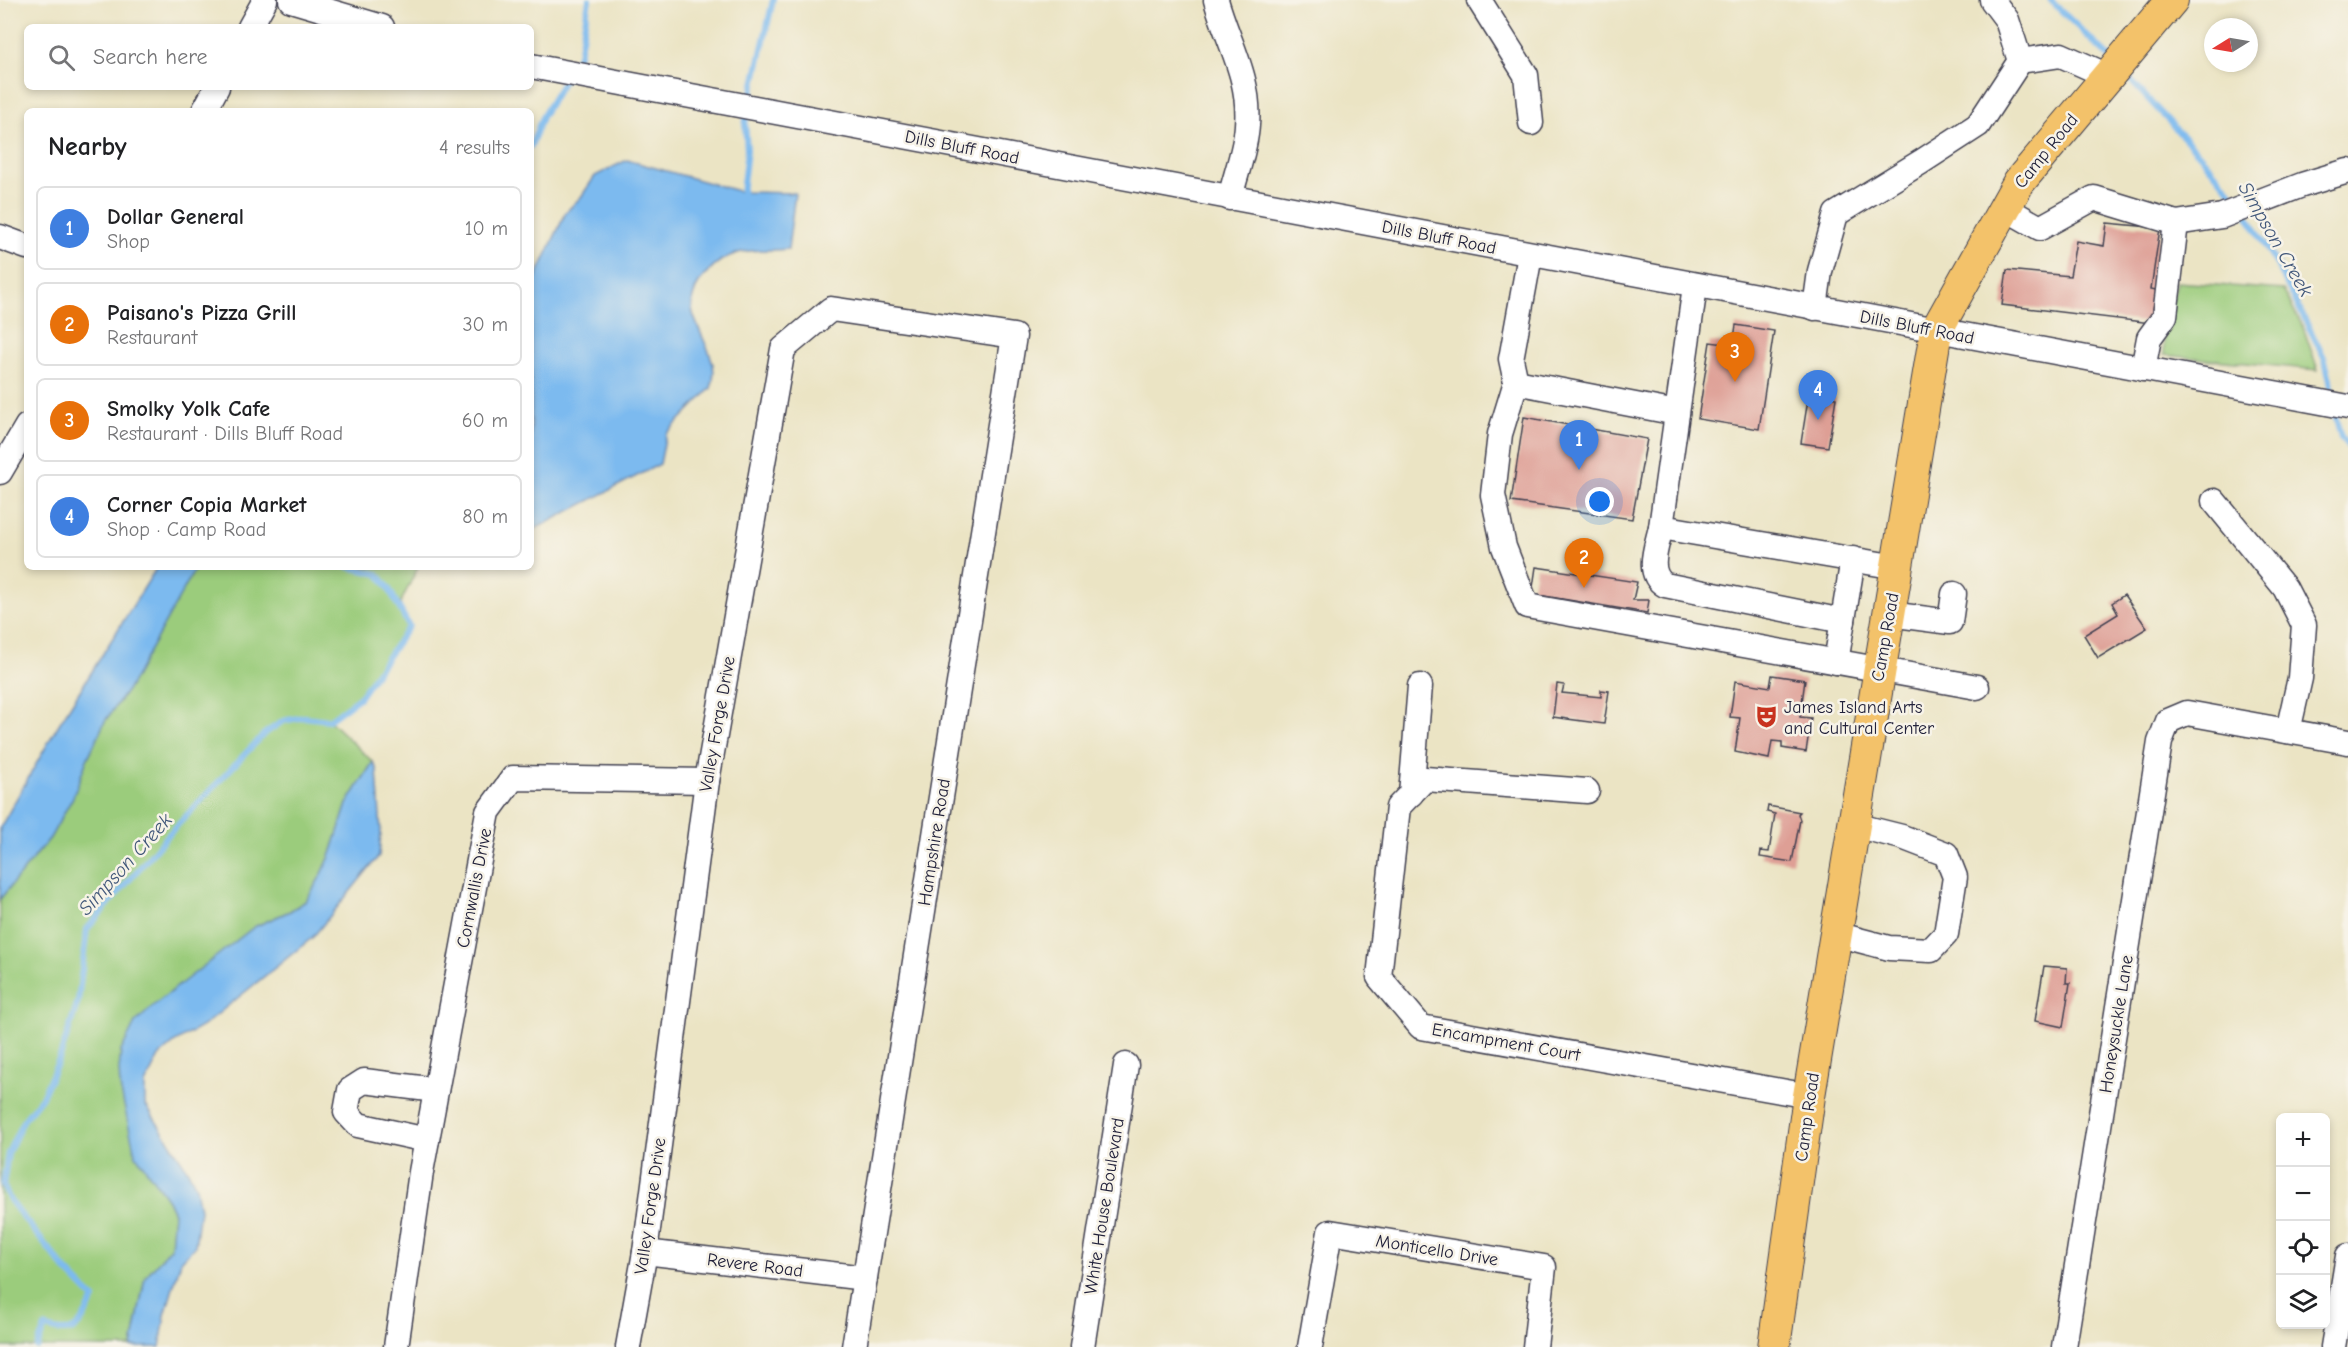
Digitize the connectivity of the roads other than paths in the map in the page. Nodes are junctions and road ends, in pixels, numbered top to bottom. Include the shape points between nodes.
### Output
1 (265, 0) edge
2 (291, 0) edge
3 (1216, 0) edge
4 (1479, 0) edge
5 (1992, 0) edge
6 (2172, 0) edge
7 (331, 5) edge
8 (252, 24) edge
9 (375, 24) edge
10 (2020, 60) junction
11 (534, 67) edge
12 (2108, 76) junction
13 (215, 90) edge
14 (206, 108) edge
15 (1531, 123) dead end
16 (2348, 171) edge
17 (1230, 198) junction
18 (2005, 208) junction
19 (2176, 223) junction
20 (0, 237) edge
21 (24, 246) edge
22 (1530, 255) junction
23 (1695, 286) junction
24 (1815, 308) junction
25 (1936, 331) junction
26 (1014, 336) joint
27 (2143, 369) junction
28 (1516, 382) junction
29 (2348, 407) edge
30 (1677, 413) junction
31 (24, 431) edge
32 (0, 472) edge
33 (2214, 501) dead end
34 (1661, 527) junction
35 (1853, 559) junction
36 (1897, 567) junction
37 (1954, 594) dead end
38 (1889, 614) junction
39 (1843, 621) junction
40 (1836, 662) junction
41 (1880, 670) junction
42 (1420, 686) dead end
43 (1977, 687) dead end
44 (2288, 731) junction
45 (2348, 742) edge
46 (707, 781) junction
47 (1587, 791) dead end
48 (1411, 794) junction
49 (1854, 825) junction
50 (1836, 934) junction
51 (1126, 1065) dead end
52 (436, 1090) junction
53 (1809, 1096) junction
54 (427, 1140) junction
55 (645, 1252) junction
56 (2348, 1256) edge
57 (865, 1278) junction
58 (396, 1347) edge
59 (628, 1347) edge
60 (854, 1347) edge
61 (1082, 1347) edge
62 (1310, 1347) edge
63 (1535, 1347) edge
64 (1774, 1347) edge
65 (2064, 1347) edge
66 (2333, 1347) edge

1 - 8 street
2 - 7 street
3 - 17 street via 1245,86 1248,126
4 - 15 street via 1526,75
5 - 10 street via 2007,20
6 - 12 main road, Camp Road
7 - 9 street
10 - 12 street via 2061,55
10 - 24 street via 1978,125 1836,214 1820,271
11 - 17 street, Dills Bluff Road
12 - 18 main road, Camp Road via 2019,182
13 - 14 street
16 - 19 street via 2223,216
17 - 22 street, Dills Bluff Road
18 - 19 street via 2040,228 2094,198
18 - 25 main road, Camp Road
19 - 27 street via 2165,316 2149,338
20 - 21 street
22 - 23 street, Dills Bluff Road
22 - 28 street via 1511,359
23 - 24 street, Dills Bluff Road
23 - 30 street
24 - 25 street, Dills Bluff Road
25 - 27 street, Dills Bluff Road
25 - 36 main road, Camp Road
26 - 46 street, Valley Forge Drive via 831,309 783,349
26 - 57 street, Hampshire Road
27 - 29 street, Dills Bluff Road
28 - 30 street
28 - 40 street via 1500,434 1493,495 1504,546 1527,606
30 - 34 street
31 - 32 street
33 - 44 street via 2285,588 2304,625 2300,678
34 - 35 street
34 - 39 street via 1653,571 1665,585
35 - 36 street
35 - 39 street
36 - 38 main road, Camp Road
37 - 38 street via 1950,622
38 - 41 main road, Camp Road
39 - 40 street
40 - 41 street
41 - 43 street
41 - 49 main road, Camp Road
42 - 48 street
44 - 45 street
44 - 65 street, Honeysuckle Lane via 2187,713 2168,721 2160,742
46 - 52 street, Cornwallis Drive via 513,778 488,812
46 - 55 street, Valley Forge Drive
47 - 48 street, Encampment Court via 1425,779
48 - 53 street, Encampment Court via 1398,807 1379,977 1421,1027
49 - 50 main road, Camp Road
49 - 50 street via 1902,837 1946,855 1955,877 1946,934 1931,950 1889,948
50 - 53 main road, Camp Road
51 - 61 street, White House Boulevard
52 - 54 street, Cornwallis Drive
52 - 54 street via 364,1081 350,1090 346,1112 358,1125
53 - 64 main road, Camp Road
54 - 58 street, Cornwallis Drive
55 - 57 street, Revere Road
55 - 59 street, Valley Forge Drive
56 - 66 street
57 - 60 street, Hampshire Road
62 - 63 street, Monticello Drive via 1330,1232 1544,1267

